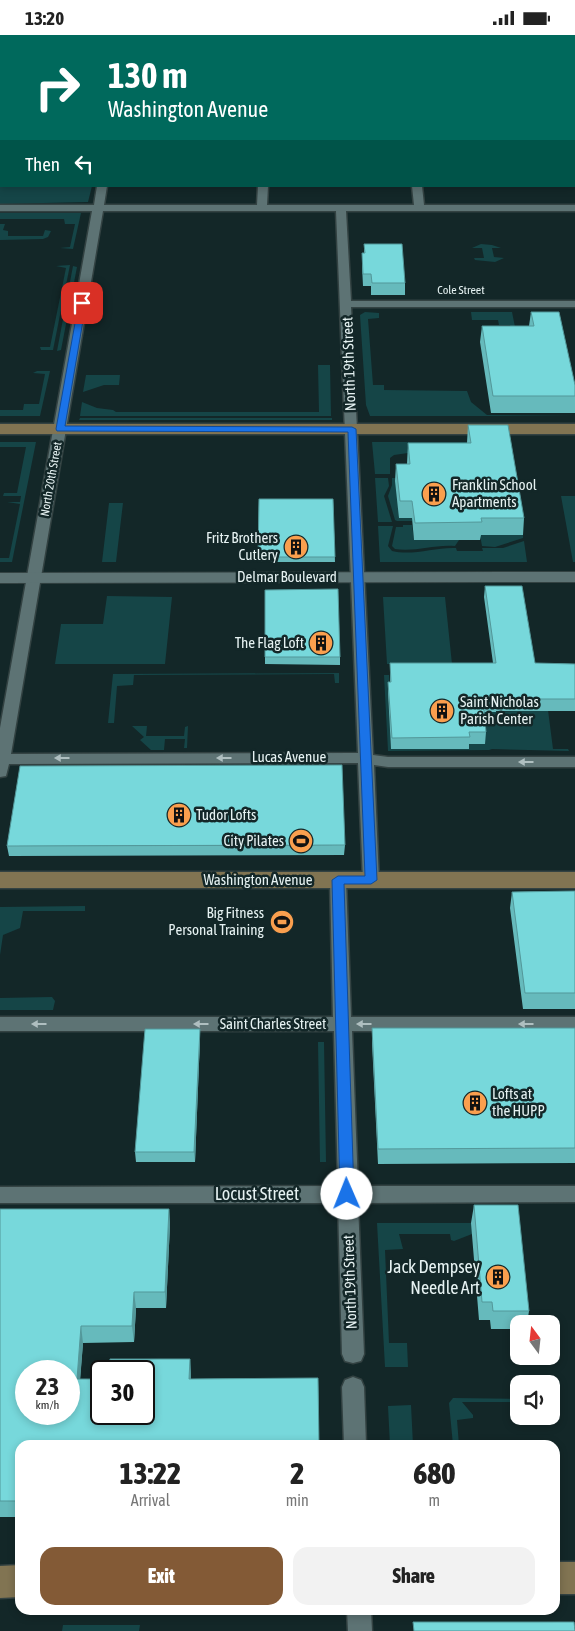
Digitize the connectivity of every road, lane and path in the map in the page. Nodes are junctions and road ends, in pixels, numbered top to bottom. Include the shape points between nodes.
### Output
1 (102, 187) edge
2 (263, 187) edge
3 (416, 187) edge
4 (0, 208) edge
5 (98, 208) junction
6 (262, 208) junction
7 (341, 208) junction
8 (419, 208) junction
9 (575, 208) edge
10 (346, 304) junction
11 (575, 304) edge
12 (0, 429) edge
13 (60, 429) junction
14 (352, 429) junction
15 (575, 429) edge
16 (358, 577) junction
17 (575, 577) edge
18 (0, 578) edge
19 (34, 578) junction
20 (366, 759) junction
21 (575, 762) edge
22 (1, 765) edge
23 (0, 880) edge
24 (338, 880) junction
25 (371, 880) junction
26 (575, 880) edge
27 (0, 1024) edge
28 (342, 1024) junction
29 (575, 1024) edge
30 (347, 1194) junction
31 (575, 1194) edge
32 (0, 1195) edge
33 (353, 1354) dead end
34 (353, 1387) dead end
35 (355, 1440) edge
36 (560, 1578) edge
37 (575, 1578) edge
38 (15, 1581) edge
39 (0, 1582) edge
40 (360, 1615) edge
41 (360, 1631) edge

1 - 5 street, North 20th Street
2 - 6 street
3 - 8 street
4 - 5 street
5 - 6 street
5 - 13 street, North 20th Street
6 - 7 street
7 - 8 street
7 - 10 street, North 19th Street
8 - 9 street
10 - 11 street, Cole Street
10 - 14 street, North 19th Street
12 - 13 main road
13 - 14 main road
13 - 19 street, North 20th Street
14 - 15 main road
14 - 16 street, North 19th Street
16 - 17 street, Delmar Boulevard
16 - 19 street, Delmar Boulevard
16 - 20 street, North 19th Street
18 - 19 street, Delmar Boulevard
19 - 22 street, North 20th Street
21 -> 20 street, Lucas Avenue
20 -> 22 street, Lucas Avenue
20 - 25 street, North 19th Street
23 - 24 main road, Washington Avenue
24 - 25 main road, Washington Avenue
24 - 28 street, North 19th Street
25 - 26 main road, Washington Avenue
28 -> 27 street, Saint Charles Street
29 -> 28 street, Saint Charles Street
28 - 30 street, North 19th Street
30 - 31 street, Locust Street
30 - 32 street, Locust Street
30 - 33 street, North 19th Street
34 - 35 street
36 - 37 main road
38 - 39 main road
40 - 41 street

